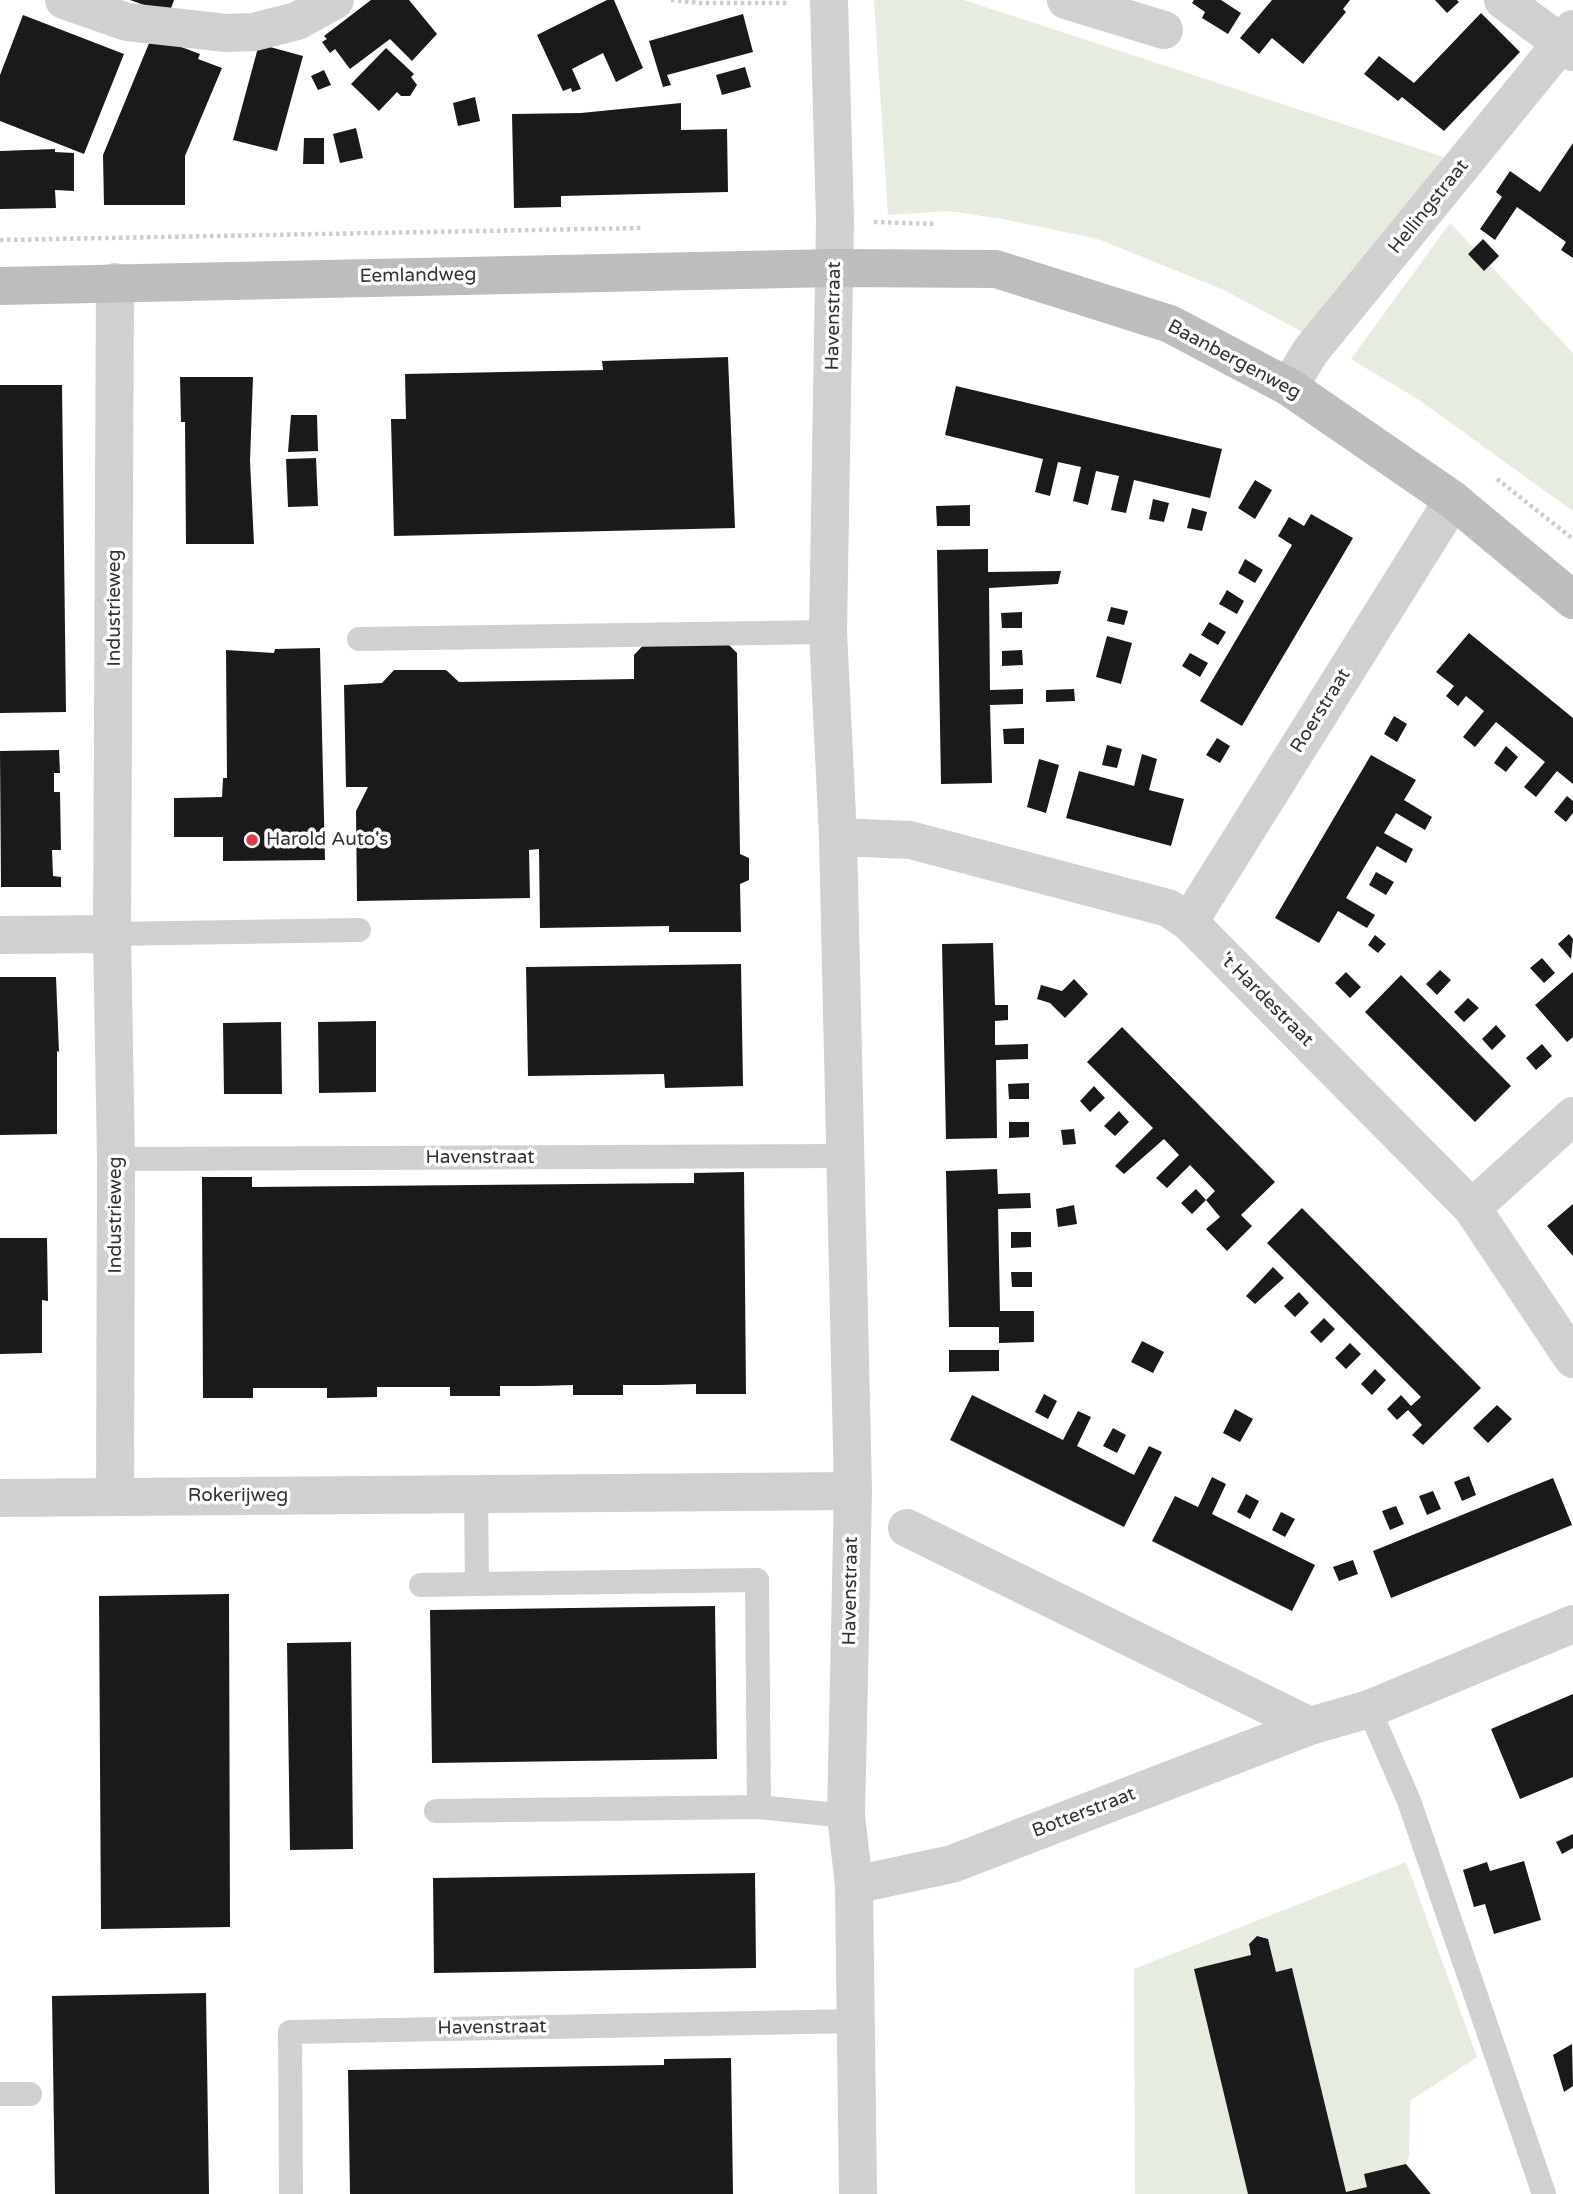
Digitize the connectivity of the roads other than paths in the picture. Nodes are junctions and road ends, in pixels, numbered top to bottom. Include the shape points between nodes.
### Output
1 (64, 0) edge
2 (335, 0) edge
3 (1066, 0) edge
4 (1503, 0) edge
5 (829, 1) edge
6 (1164, 30) dead end
7 (1570, 42) edge
8 (835, 268) junction
9 (115, 282) junction
10 (0, 286) edge
11 (1289, 387) junction
12 (1453, 500) junction
13 (1573, 600) edge
14 (828, 632) junction
15 (359, 639) dead end
16 (838, 837) junction
17 (1189, 922) junction
18 (359, 930) dead end
19 (112, 934) junction
20 (0, 935) edge
21 (1573, 1116) edge
22 (845, 1156) junction
23 (116, 1159) junction
24 (1472, 1209) junction
25 (1573, 1359) edge
26 (853, 1491) junction
27 (476, 1494) junction
28 (115, 1497) junction
29 (0, 1498) edge
30 (907, 1528) dead end
31 (477, 1584) junction
32 (421, 1585) dead end
33 (1573, 1624) edge
34 (1369, 1709) junction
35 (1310, 1726) junction
36 (759, 1807) junction
37 (436, 1811) dead end
38 (846, 1816) junction
39 (854, 1885) junction
40 (856, 2021) junction
41 (0, 2094) edge
42 (30, 2094) dead end
43 (291, 2194) edge
44 (858, 2194) edge
45 (1545, 2194) edge

1 - 2 street via 127,22 226,33 254,32 297,21
3 - 6 street
4 - 7 street
5 - 8 street, Havenstraat
7 - 11 street, Hellingstraat via 1310,352
8 - 9 main road, Eemlandweg
8 - 11 main road, Baanbergenweg via 996,269 1170,324
8 - 14 street, Havenstraat
9 - 10 main road, Eemlandweg
9 - 19 street, Industrieweg
11 - 12 main road, Baanbergenweg
12 - 13 main road, Baanbergenweg
12 - 17 street, Roerstraat
14 - 15 lane
14 - 16 street, Havenstraat
16 - 17 street, 't Hardestraat via 910,840 1168,908
16 - 22 street, Havenstraat
17 - 24 street, 't Hardestraat
18 - 19 lane
19 - 20 street
19 - 23 street, Industrieweg
21 - 24 street
22 - 23 lane, Havenstraat
22 - 26 street, Havenstraat
23 - 28 street, Industrieweg
24 - 25 street, 't Hardestraat
26 - 27 street, Rokerijweg
26 - 38 street, Havenstraat
27 - 28 street, Rokerijweg
27 - 31 lane
28 - 29 street, Rokerijweg
30 - 35 street
31 - 32 lane
31 - 36 lane via 757,1580
33 - 34 street, Botterstraat
34 - 35 street, Botterstraat
34 - 45 lane via 1409,1801
35 - 39 street, Botterstraat via 952,1864
36 - 37 lane
36 - 38 lane
38 - 39 street, Havenstraat
39 - 40 street, Havenstraat
40 - 43 lane, Havenstraat via 290,2032
40 - 44 street, Havenstraat
41 - 42 lane

